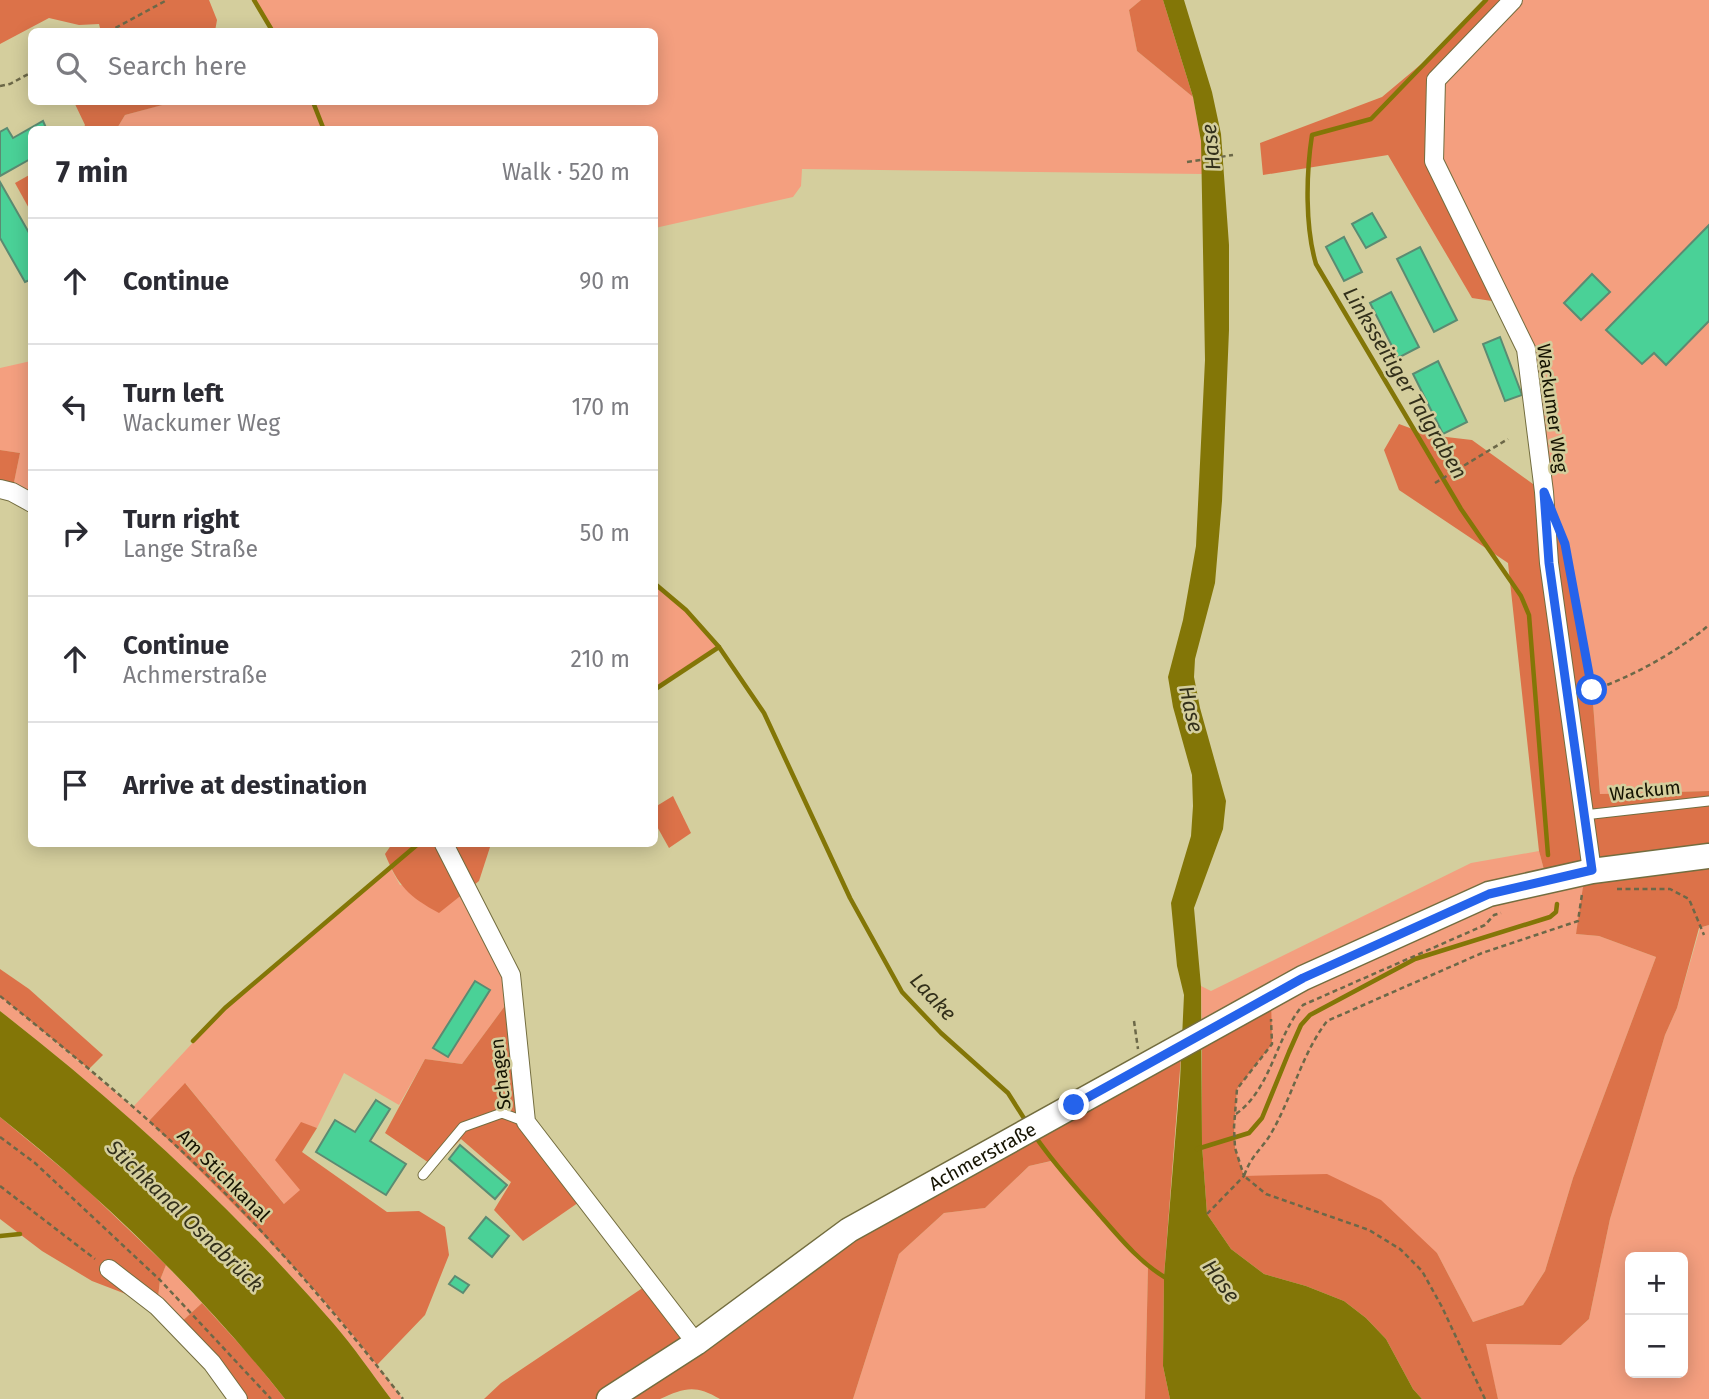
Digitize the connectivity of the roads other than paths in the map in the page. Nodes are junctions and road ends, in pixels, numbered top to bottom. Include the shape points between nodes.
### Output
1 (1513, 0) edge
2 (0, 489) edge
3 (28, 501) edge
4 (1709, 801) edge
5 (1584, 815) junction
6 (446, 847) edge
7 (1709, 856) edge
8 (1592, 870) junction
9 (526, 1122) junction
10 (423, 1175) dead end
11 (109, 1269) road end
12 (696, 1343) junction
13 (238, 1399) edge
14 (609, 1399) edge

1 - 5 street, Wackumer Weg via 1436,80 1434,161 1526,349 1549,563
2 - 3 street
4 - 5 lane, Wackum
5 - 8 street, Wackumer Weg
6 - 9 street, Schagen via 511,975
7 - 8 street, Achmerstraße
8 - 12 street, Achmerstraße via 1489,894 1303,978 849,1230
9 - 10 lane via 502,1114 463,1127
9 - 12 street, Schagen
11 - 13 street via 157,1306 212,1363
12 - 14 street, Achmerstraße

